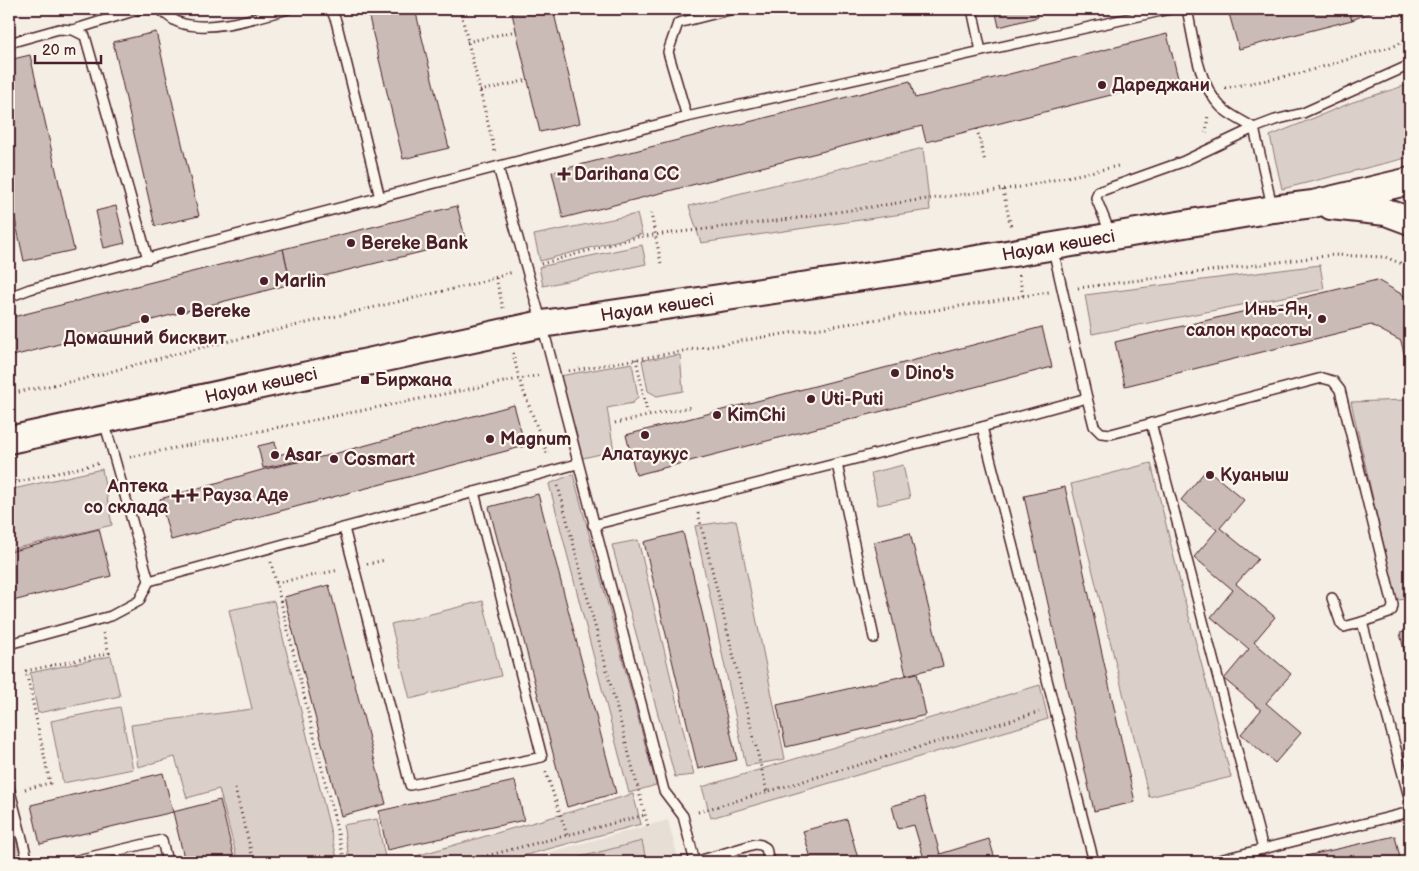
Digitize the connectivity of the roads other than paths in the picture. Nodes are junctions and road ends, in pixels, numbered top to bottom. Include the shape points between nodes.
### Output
1 (140, 9) edge
2 (159, 9) edge
3 (288, 9) edge
4 (331, 9) edge
5 (733, 9) edge
6 (972, 9) edge
7 (1170, 9) edge
8 (1187, 9) edge
9 (73, 30) junction
10 (9, 43) edge
11 (981, 51) junction
12 (1410, 65) edge
13 (686, 117) junction
14 (1254, 128) junction
15 (498, 167) junction
16 (1410, 181) edge
17 (380, 198) junction
18 (1313, 204) junction
19 (1273, 209) junction
20 (1410, 221) edge
21 (1112, 236) junction
22 (1053, 246) junction
23 (148, 259) junction
24 (9, 297) edge
25 (542, 324) junction
26 (1087, 398) junction
27 (103, 420) junction
28 (1151, 423) junction
29 (982, 427) junction
30 (9, 440) edge
31 (577, 464) junction
32 (837, 464) junction
33 (474, 492) junction
34 (593, 525) junction
35 (344, 528) junction
36 (149, 581) junction
37 (1332, 598) dead end
38 (1362, 622) junction
39 (874, 638) dead end
40 (9, 644) edge
41 (10, 790) edge
42 (1410, 801) edge
43 (1410, 812) edge
44 (1263, 849) junction
45 (28, 862) edge
46 (69, 862) edge
47 (167, 862) edge
48 (695, 862) edge
49 (769, 862) edge
50 (1094, 862) edge
51 (1211, 862) edge

1 - 9 lane
2 - 3 lane via 178,22 194,25 246,21
4 - 17 lane
5 - 13 lane via 678,23 668,52
6 - 11 lane
7 - 11 lane
8 - 14 lane via 1209,91 1222,108
9 - 10 lane via 59,29
9 - 23 lane via 85,36
11 - 13 lane
12 - 14 lane via 1303,114
13 - 15 lane
14 - 19 lane
14 - 21 lane via 1182,162 1098,192 1096,198
15 - 17 lane
15 - 25 lane
16 - 18 street, Науаи көшесі
17 - 23 lane
18 - 19 street, Науаи көшесі
18 - 20 street, Науаи көшесі via 1386,212
19 - 21 street, Науаи көшесі
21 - 22 street, Науаи көшесі
22 - 25 street, Науаи көшесі
22 - 26 lane
23 - 24 lane
25 - 27 street, Науаи көшесі
25 - 31 lane
26 - 28 lane via 1094,426 1101,433 1111,434
26 - 29 lane
27 - 30 street, Науаи көшесі
27 - 36 lane
28 - 38 lane via 1322,378 1333,381 1341,394 1393,605 1389,612
28 - 44 lane
29 - 32 lane
29 - 50 lane
31 - 33 lane
31 - 34 lane
32 - 34 lane
32 - 39 lane
33 - 35 lane
33 - 35 lane via 542,757 410,785
34 - 48 lane via 664,791 682,816
35 - 36 lane
36 - 40 lane via 139,602 112,616
37 - 38 lane via 1341,624
38 - 42 lane
41 - 45 lane
43 - 44 lane
44 - 51 lane
46 - 47 lane via 162,840
48 - 49 lane via 755,844 766,848

